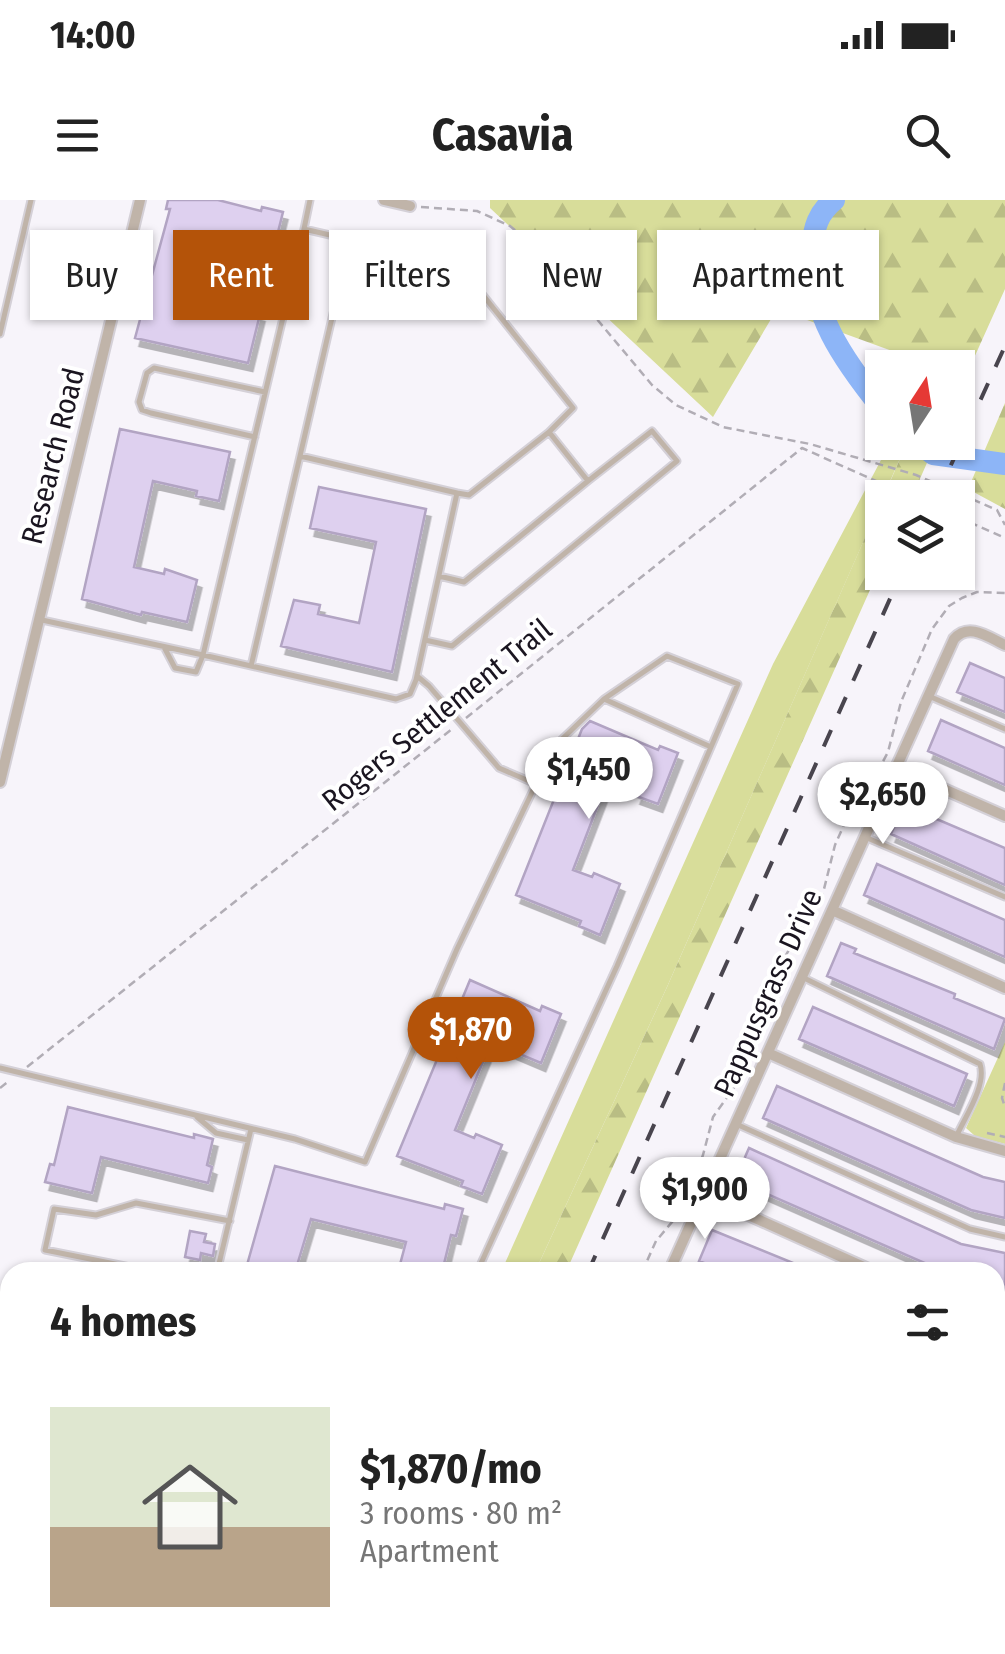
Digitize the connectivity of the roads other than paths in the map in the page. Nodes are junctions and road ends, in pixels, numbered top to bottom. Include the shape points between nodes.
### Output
1 (31, 200) edge
2 (140, 200) edge
3 (310, 200) edge
4 (384, 200) edge
5 (410, 206) road end
6 (304, 230) edge
7 (486, 298) edge
8 (283, 320) edge
9 (331, 320) edge
10 (0, 334) edge
11 (266, 392) junction
12 (549, 432) junction
13 (255, 437) junction
14 (300, 456) junction
15 (588, 481) junction
16 (458, 493) junction
17 (439, 576) junction
18 (39, 619) junction
19 (425, 640) junction
20 (1005, 645) edge
21 (164, 647) junction
22 (203, 655) junction
23 (251, 666) junction
24 (417, 676) junction
25 (928, 696) junction
26 (604, 699) junction
27 (1005, 728) edge
28 (711, 747) junction
29 (896, 768) junction
30 (0, 782) edge
31 (536, 784) junction
32 (1005, 816) edge
33 (866, 837) junction
34 (1005, 898) edge
35 (832, 910) junction
36 (802, 977) junction
37 (1005, 988) edge
38 (768, 1053) junction
39 (0, 1068) edge
40 (195, 1115) junction
41 (736, 1124) junction
42 (251, 1128) junction
43 (956, 1137) junction
44 (248, 1140) junction
45 (1005, 1152) edge
46 (704, 1196) junction
47 (230, 1221) junction
48 (1005, 1237) edge
49 (104, 1262) edge
50 (220, 1262) edge
51 (482, 1262) edge
52 (675, 1262) edge
53 (852, 1262) edge

1 - 10 lane
2 - 18 street, Research Road
3 - 6 lane
4 - 5 street
7 - 12 lane via 573,408
8 - 11 lane
9 - 14 lane
11 - 13 lane
11 - 13 lane via 154,368 139,402 151,413
12 - 15 lane
12 - 16 lane via 470,495
13 - 22 lane
14 - 16 lane
14 - 23 lane
15 - 17 lane via 464,582
15 - 19 lane via 652,431 677,460 452,646
16 - 17 lane
17 - 19 lane
18 - 21 lane
18 - 30 street, Research Road
19 - 24 lane
20 - 25 street, Pappusgrass Drive via 966,630 954,639
21 - 22 lane
21 - 22 lane via 186,672 196,672
22 - 23 lane
23 - 24 lane via 396,698 410,694
24 - 31 lane via 499,768
25 - 27 lane
25 - 29 street, Pappusgrass Drive
26 - 28 lane
26 - 28 lane via 667,656 738,684
26 - 31 lane via 559,742
28 - 51 lane
29 - 32 street
29 - 33 street, Pappusgrass Drive
31 - 42 lane via 365,1162
33 - 34 lane
33 - 35 street, Pappusgrass Drive
35 - 36 street, Pappusgrass Drive
35 - 37 street
36 - 38 street, Pappusgrass Drive
36 - 43 lane via 980,1064 979,1084
38 - 41 street, Pappusgrass Drive
38 - 43 street
39 - 40 lane
40 - 42 lane
40 - 44 lane via 216,1132
41 - 46 street, Pappusgrass Drive
41 - 48 lane via 970,1229
42 - 44 lane
43 - 45 street
44 - 47 lane
46 - 52 street, Pappusgrass Drive
46 - 53 street
47 - 49 lane via 136,1203 96,1215 54,1209 44,1250
47 - 50 lane

